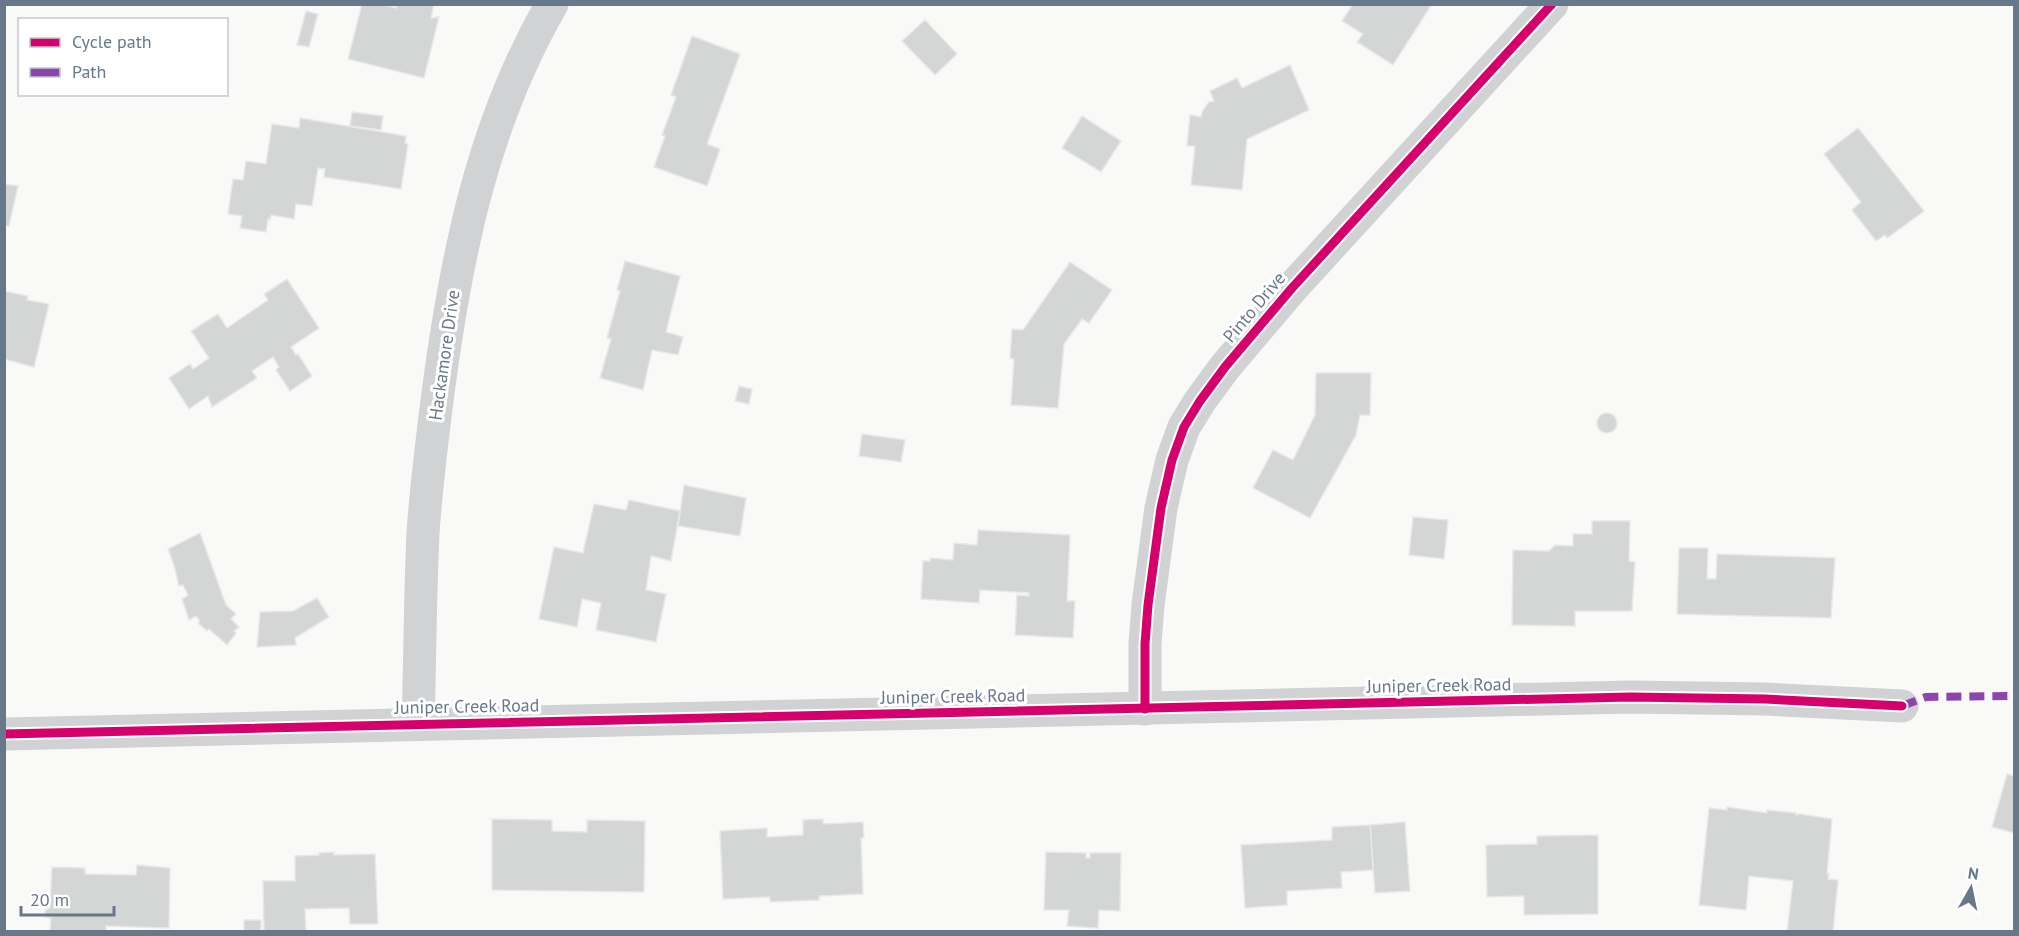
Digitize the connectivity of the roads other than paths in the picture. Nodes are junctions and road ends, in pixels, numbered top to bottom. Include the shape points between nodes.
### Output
1 (552, 4) edge
2 (1552, 4) edge
3 (1902, 706) dead end
4 (1145, 709) junction
5 (418, 724) junction
6 (4, 734) edge

1 - 5 street, Hackamore Drive via 508,94 482,165 459,254 423,532
2 - 4 street, Pinto Drive via 1292,288 1219,376 1184,427 1161,508 1148,604
3 - 4 street, Juniper Creek Road via 1630,697
4 - 5 street, Juniper Creek Road
5 - 6 street, Juniper Creek Road

